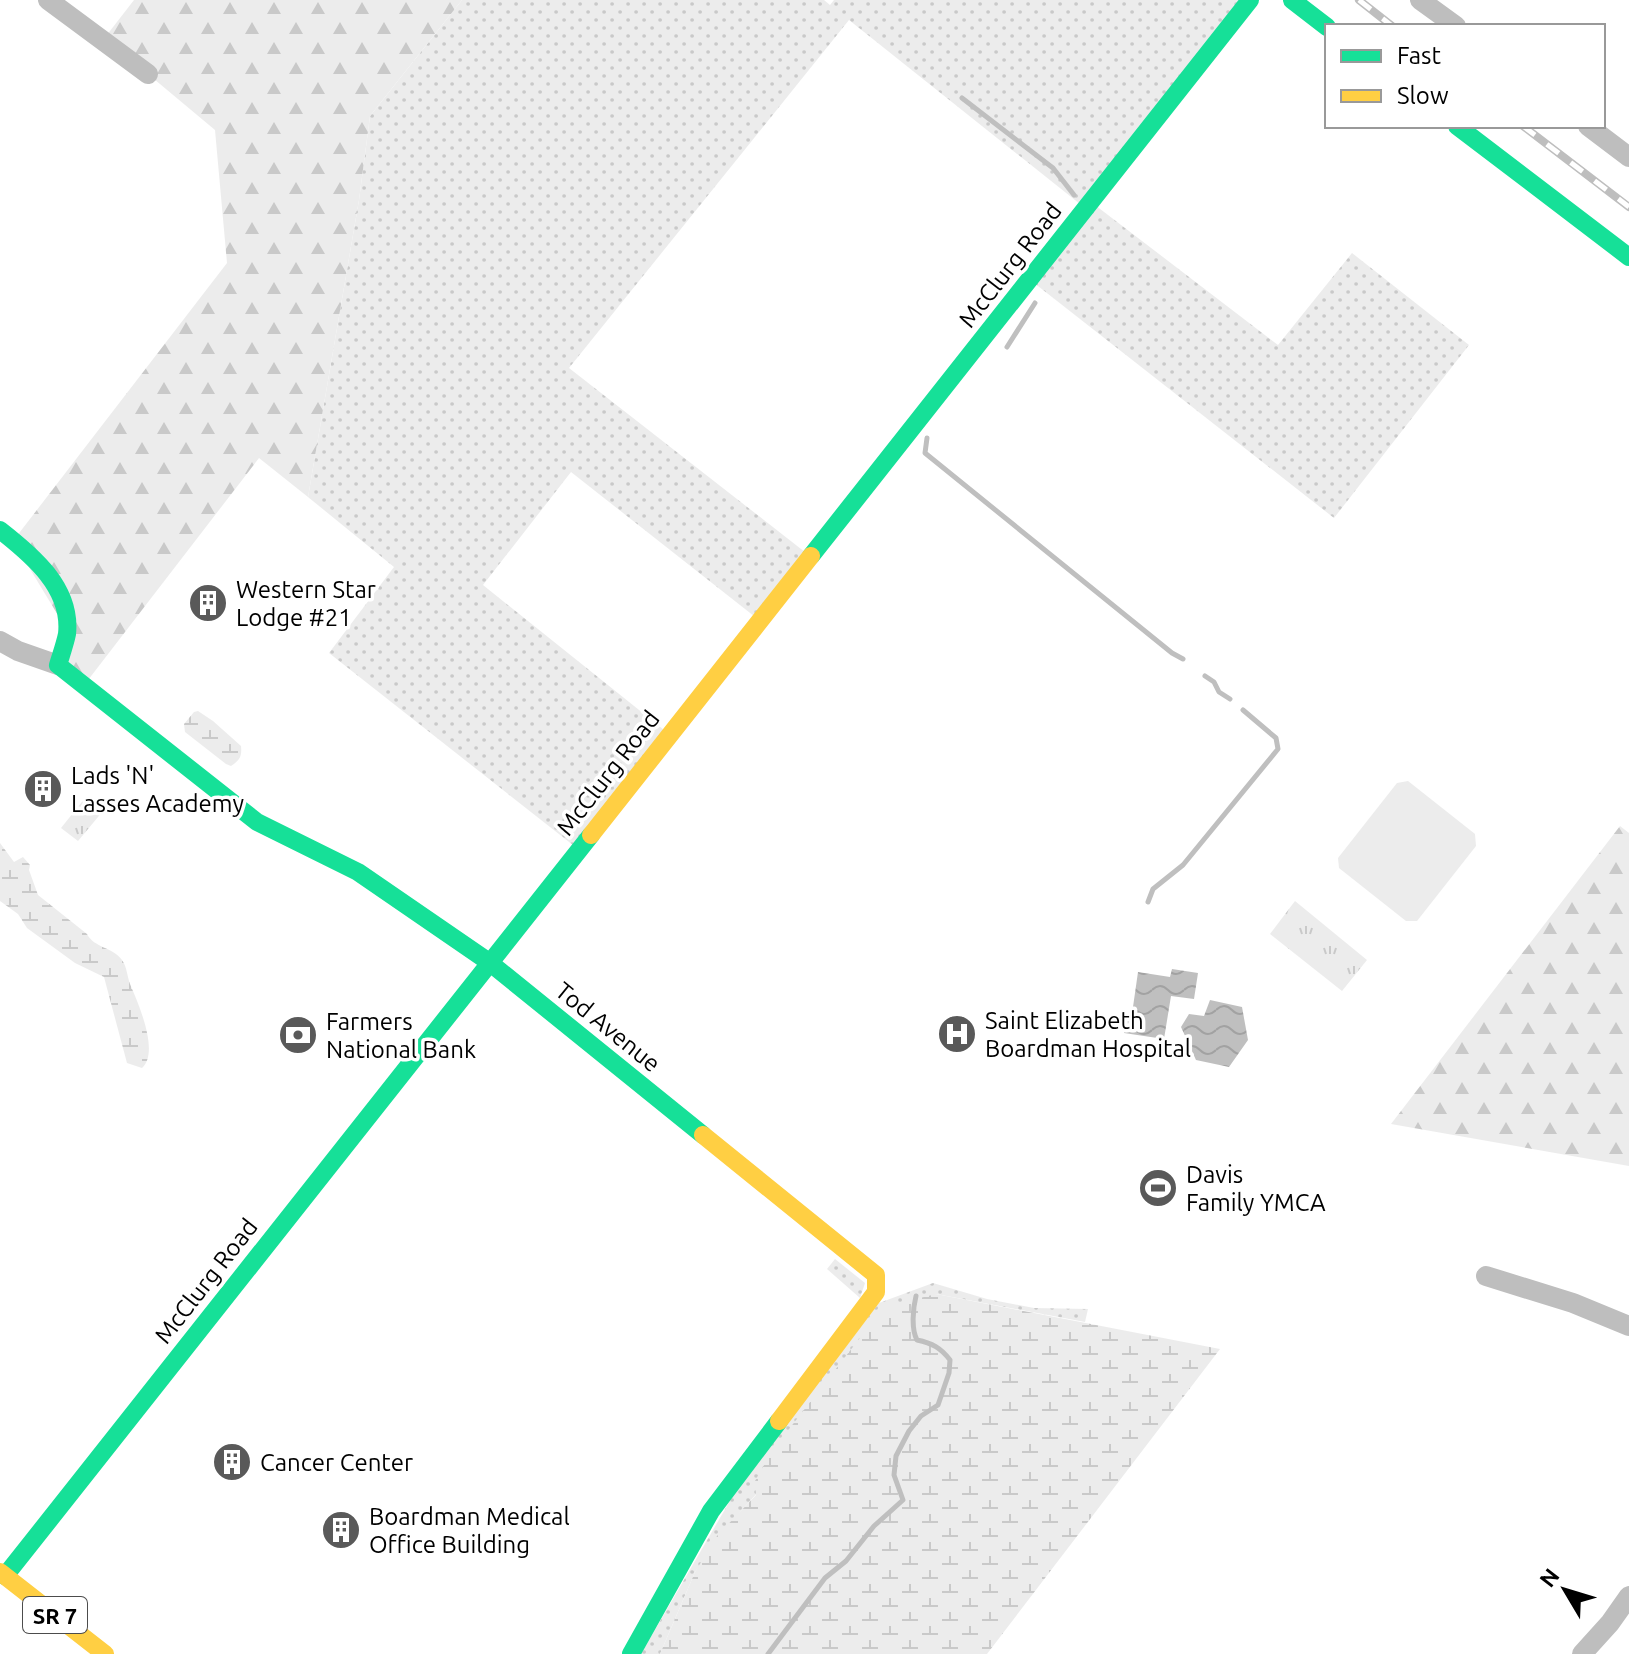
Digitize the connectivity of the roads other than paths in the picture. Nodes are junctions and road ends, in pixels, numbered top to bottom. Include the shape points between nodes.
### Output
1 (48, 0) edge
2 (1250, 0) edge
3 (1292, 0) edge
4 (1420, 0) edge
5 (1453, 24) edge
6 (1325, 25) edge
7 (148, 74) dead end
8 (1460, 128) edge
9 (1591, 128) edge
10 (1629, 157) edge
11 (1629, 257) edge
12 (0, 530) edge
13 (0, 641) edge
14 (58, 665) junction
15 (489, 962) junction
16 (1486, 1276) dead end
17 (1629, 1326) edge
18 (2, 1574) edge
19 (1629, 1596) edge
20 (105, 1654) edge
21 (631, 1654) edge
22 (1582, 1654) edge

1 - 7 street
2 - 15 street, McClurg Road
3 - 6 street
4 - 5 street
8 - 11 street
9 - 10 street
12 - 14 street via 45,569 58,593 67,630
13 - 14 street
14 - 15 street, Tod Avenue via 257,822 358,872
15 - 18 street, McClurg Road
15 - 21 street, Tod Avenue via 876,1275 876,1292 711,1511
16 - 17 street
18 - 20 street, SR 7
19 - 22 street

